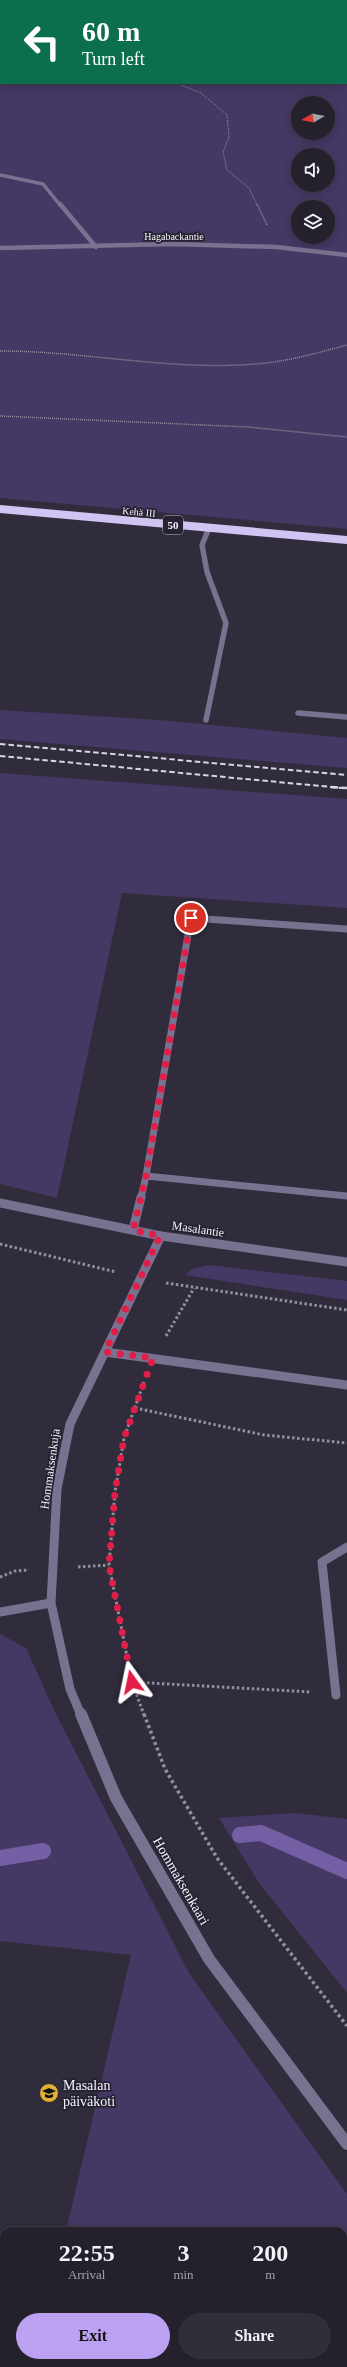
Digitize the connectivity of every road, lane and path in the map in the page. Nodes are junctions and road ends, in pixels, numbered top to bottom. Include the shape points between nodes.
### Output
1 (179, 84) edge
2 (0, 175) edge
3 (96, 247) junction
4 (276, 247) junction
5 (0, 248) edge
6 (347, 255) edge
7 (347, 344) edge
8 (0, 351) edge
9 (0, 416) edge
10 (347, 437) edge
11 (0, 509) edge
12 (209, 528) junction
13 (347, 540) edge
14 (298, 713) dead end
15 (347, 717) edge
16 (206, 720) dead end
17 (347, 929) edge
18 (146, 1176) junction
19 (347, 1196) edge
20 (0, 1203) edge
21 (133, 1230) junction
22 (160, 1236) junction
23 (0, 1244) edge
24 (347, 1262) edge
25 (110, 1270) dead end
26 (177, 1285) dead end
27 (194, 1288) junction
28 (347, 1310) edge
29 (105, 1352) junction
30 (153, 1358) junction
31 (347, 1385) edge
32 (135, 1408) junction
33 (347, 1443) edge
34 (347, 1547) edge
35 (52, 1602) junction
36 (0, 1612) edge
37 (132, 1682) junction
38 (336, 1695) joint
39 (347, 2026) edge
40 (347, 2144) edge

1 - 4 path via 202,92 227,115 229,137 223,152 227,170 249,188
2 - 3 street via 43,184
3 - 4 street, Hagabackantie via 172,244
3 - 5 street, Hagabackantie
4 - 6 street, Hagabackantie
7 - 8 path via 280,361 244,365 213,365 80,352
9 - 10 path via 248,427
11 - 12 highway, Kehä III / 50
12 - 13 highway, Kehä III / 50
12 - 16 street via 202,545 207,572 226,623
14 - 15 street
17 - 18 street via 191,918
18 - 19 street
18 - 21 street
20 - 21 street, Masalantie
21 - 22 street, Masalantie
22 - 24 street, Masalantie
22 - 29 street, Hommaksenkuja
23 - 25 path
26 - 27 path
27 - 28 path
27 - 30 path
29 - 30 street
29 - 35 street, Hommaksenkuja via 70,1424 57,1489
30 - 31 street
30 - 32 path
32 - 33 path via 264,1435
32 - 37 path via 124,1438 115,1492 109,1565
34 - 38 street via 322,1562
35 - 36 street
35 - 40 street, Hommaksenkaari via 70,1689 116,1798 209,1959
37 - 38 path via 300,1690
37 - 39 path via 165,1769 217,1858

